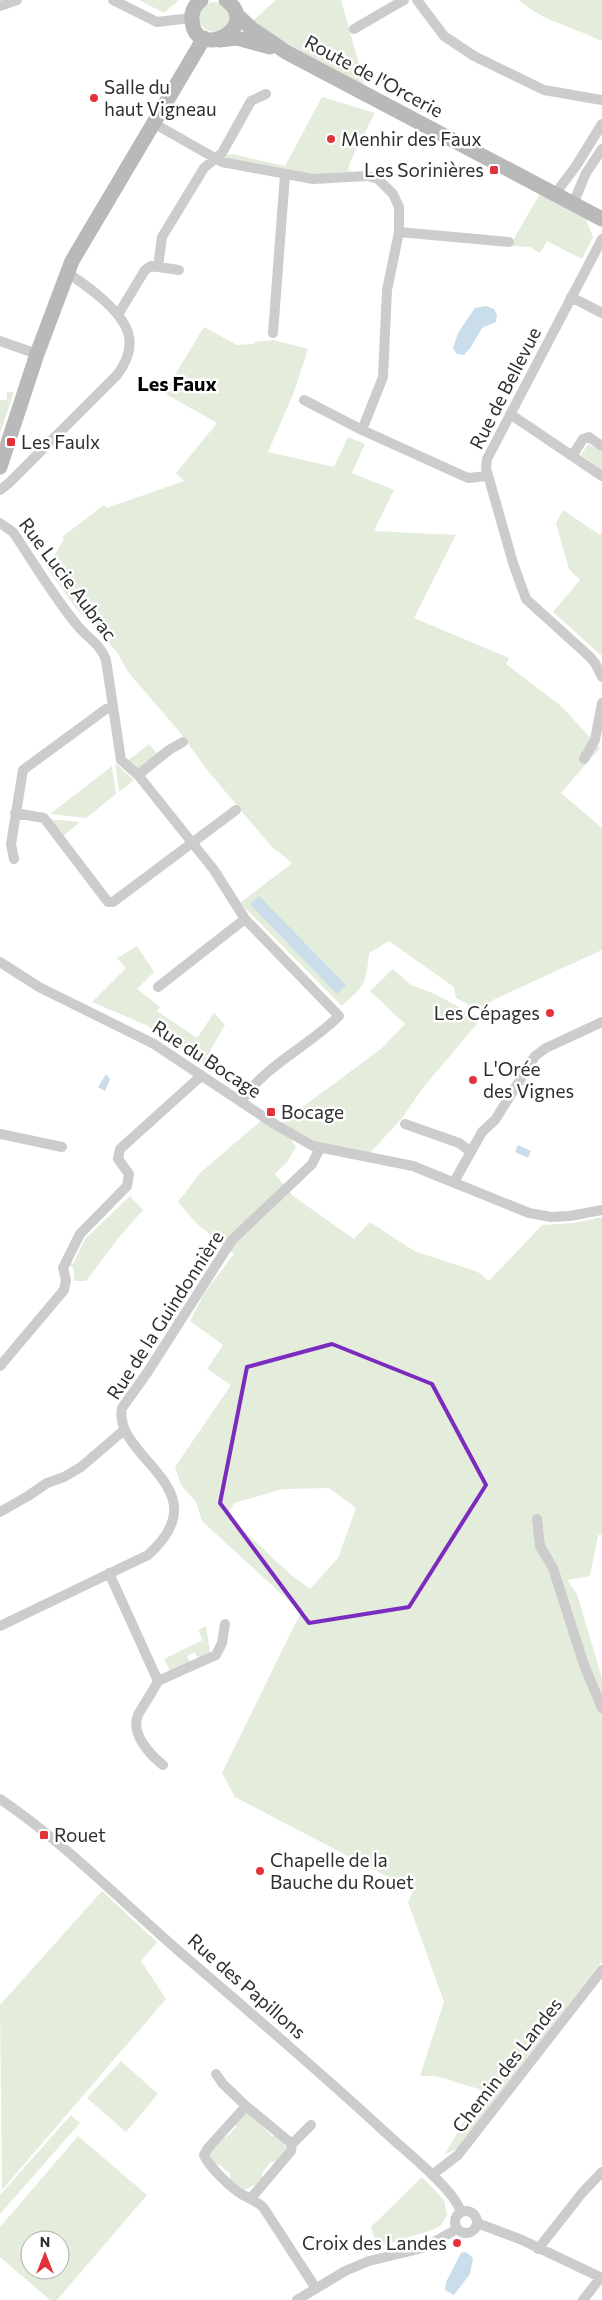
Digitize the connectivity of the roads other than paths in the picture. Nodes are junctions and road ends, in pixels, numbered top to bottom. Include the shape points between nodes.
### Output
1 (18, 0) edge
2 (113, 0) edge
3 (226, 0) edge
4 (404, 0) edge
5 (417, 0) edge
6 (198, 1) edge
7 (0, 6) edge
8 (236, 14) junction
9 (191, 18) junction
10 (354, 28) dead end
11 (211, 39) junction
12 (286, 52) junction
13 (266, 94) dead end
14 (602, 100) edge
15 (155, 124) junction
16 (602, 124) edge
17 (602, 149) edge
18 (213, 159) junction
19 (285, 175) junction
20 (566, 178) junction
21 (580, 186) junction
22 (555, 194) junction
23 (572, 204) junction
24 (602, 219) edge
25 (399, 232) junction
26 (602, 239) edge
27 (509, 242) dead end
28 (158, 267) junction
29 (178, 270) dead end
30 (67, 273) junction
31 (571, 297) junction
32 (119, 313) junction
33 (602, 313) edge
34 (274, 333) dead end
35 (0, 341) edge
36 (37, 354) junction
37 (304, 400) dead end
38 (510, 414) junction
39 (362, 430) junction
40 (602, 446) edge
41 (572, 456) junction
42 (0, 467) edge
43 (487, 476) junction
44 (602, 476) edge
45 (0, 490) edge
46 (0, 522) edge
47 (602, 677) edge
48 (602, 703) edge
49 (112, 708) junction
50 (183, 742) dead end
51 (584, 759) dead end
52 (138, 775) junction
53 (236, 810) dead end
54 (15, 813) junction
55 (191, 842) junction
56 (14, 859) dead end
57 (245, 919) junction
58 (0, 962) edge
59 (158, 987) dead end
60 (602, 1022) edge
61 (201, 1076) junction
62 (241, 1102) junction
63 (405, 1124) dead end
64 (0, 1134) edge
65 (62, 1147) dead end
66 (320, 1148) junction
67 (471, 1152) junction
68 (454, 1182) junction
69 (602, 1210) edge
70 (0, 1366) edge
71 (124, 1431) junction
72 (0, 1512) edge
73 (537, 1519) dead end
74 (109, 1573) junction
75 (225, 1624) dead end
76 (0, 1626) edge
77 (158, 1681) junction
78 (602, 1708) edge
79 (163, 1765) dead end
80 (0, 1799) edge
81 (602, 1970) edge
82 (216, 2074) dead end
83 (246, 2106) junction
84 (311, 2125) dead end
85 (292, 2144) junction
86 (602, 2172) edge
87 (432, 2175) junction
88 (252, 2197) junction
89 (461, 2212) junction
90 (477, 2223) junction
91 (457, 2229) junction
92 (538, 2249) junction
93 (602, 2278) edge
94 (315, 2287) junction
95 (296, 2300) edge
96 (583, 2300) edge

1 - 7 street
2 - 9 street via 157,22
3 - 8 street, Route de l'Orcerie
4 - 10 street
5 - 14 street via 444,36 474,56 544,90
6 - 9 street
8 - 11 street via 235,27 226,37
8 - 12 street, Route de l'Orcerie
9 - 11 street via 195,30
11 - 12 street, Route de l'Orcerie via 246,39
11 - 15 street
12 - 22 street, Route de l'Orcerie
13 - 18 street via 252,101 222,153
15 - 18 street
15 - 30 street via 114,188
16 - 20 street
17 - 21 street
18 - 19 street
18 - 28 street via 204,168 162,237
19 - 25 street via 313,179 368,176 378,179 393,194 399,206
19 - 34 street
20 - 21 street
20 - 22 street
21 - 23 street
22 - 23 street, Route de l'Orcerie
23 - 24 street, Route de l'Orcerie
25 - 27 street
25 - 39 street via 387,290 383,377
26 - 31 street, Rue de Bellevue
28 - 29 street
28 - 32 street via 151,266 145,270
30 - 32 street
30 - 36 street
31 - 33 street
31 - 38 street, Rue de Bellevue
32 - 45 street via 130,345 125,364
35 - 36 street
36 - 42 street
37 - 39 street
38 - 41 street
38 - 43 street, Rue de Bellevue via 488,459
39 - 43 street via 468,478
40 - 41 street via 589,437 583,439
41 - 44 street
43 - 47 street, Rue de Bellevue via 526,599 590,657
46 - 49 street, Rue Lucie Aubrac via 13,532 76,624 103,652
48 - 51 street via 595,740
49 - 52 street, Rue Lucie Aubrac via 121,760
49 - 54 street via 106,709 23,770
50 - 52 street
52 - 55 street, Rue Lucie Aubrac
53 - 55 street
54 - 55 street via 44,818 108,902 113,902
54 - 56 street via 11,844
55 - 57 street, Rue Lucie Aubrac via 221,880
57 - 59 street
57 - 62 street, Rue Lucie Aubrac via 339,1016 274,1068
58 - 61 street, Rue du Bocage via 39,987 154,1044
60 - 67 street via 535,1056
61 - 62 street, Rue du Bocage
61 - 70 street via 120,1149 118,1159 129,1174 127,1186 80,1234 63,1268 64,1290
62 - 66 street, Rue du Bocage via 306,1143
63 - 67 street via 459,1143
64 - 65 street
66 - 68 street, Rue du Bocage via 413,1166
66 - 71 street, Rue de la Guindonnière via 312,1164 232,1240 122,1408
67 - 68 street
68 - 69 street, Rue du Bocage via 529,1213 551,1217
71 - 72 street via 81,1467 47,1483
71 - 74 street, Rue de la Guindonnière via 169,1488 174,1512 160,1545 148,1555
73 - 78 street via 540,1546 553,1568 584,1666
74 - 76 street, Rue de la Guindonnière
74 - 77 street
75 - 77 street via 222,1643 216,1654
77 - 79 street via 137,1717 136,1728 149,1754
80 - 87 street, Rue des Papillons via 80,1861 181,1953 342,2091
81 - 87 street, Chemin des Landes via 458,2156
82 - 83 street
83 - 85 street
83 - 88 street via 204,2155 208,2164 243,2195
84 - 85 street
85 - 88 street via 291,2150
86 - 92 street
87 - 89 street, Rue des Papillons
88 - 94 street via 263,2207
89 - 90 street via 468,2210 474,2214
89 - 91 street via 455,2219
90 - 91 street via 468,2233
90 - 92 street
91 - 94 street via 423,2248 369,2261
92 - 93 street
93 - 96 street
94 - 95 street

